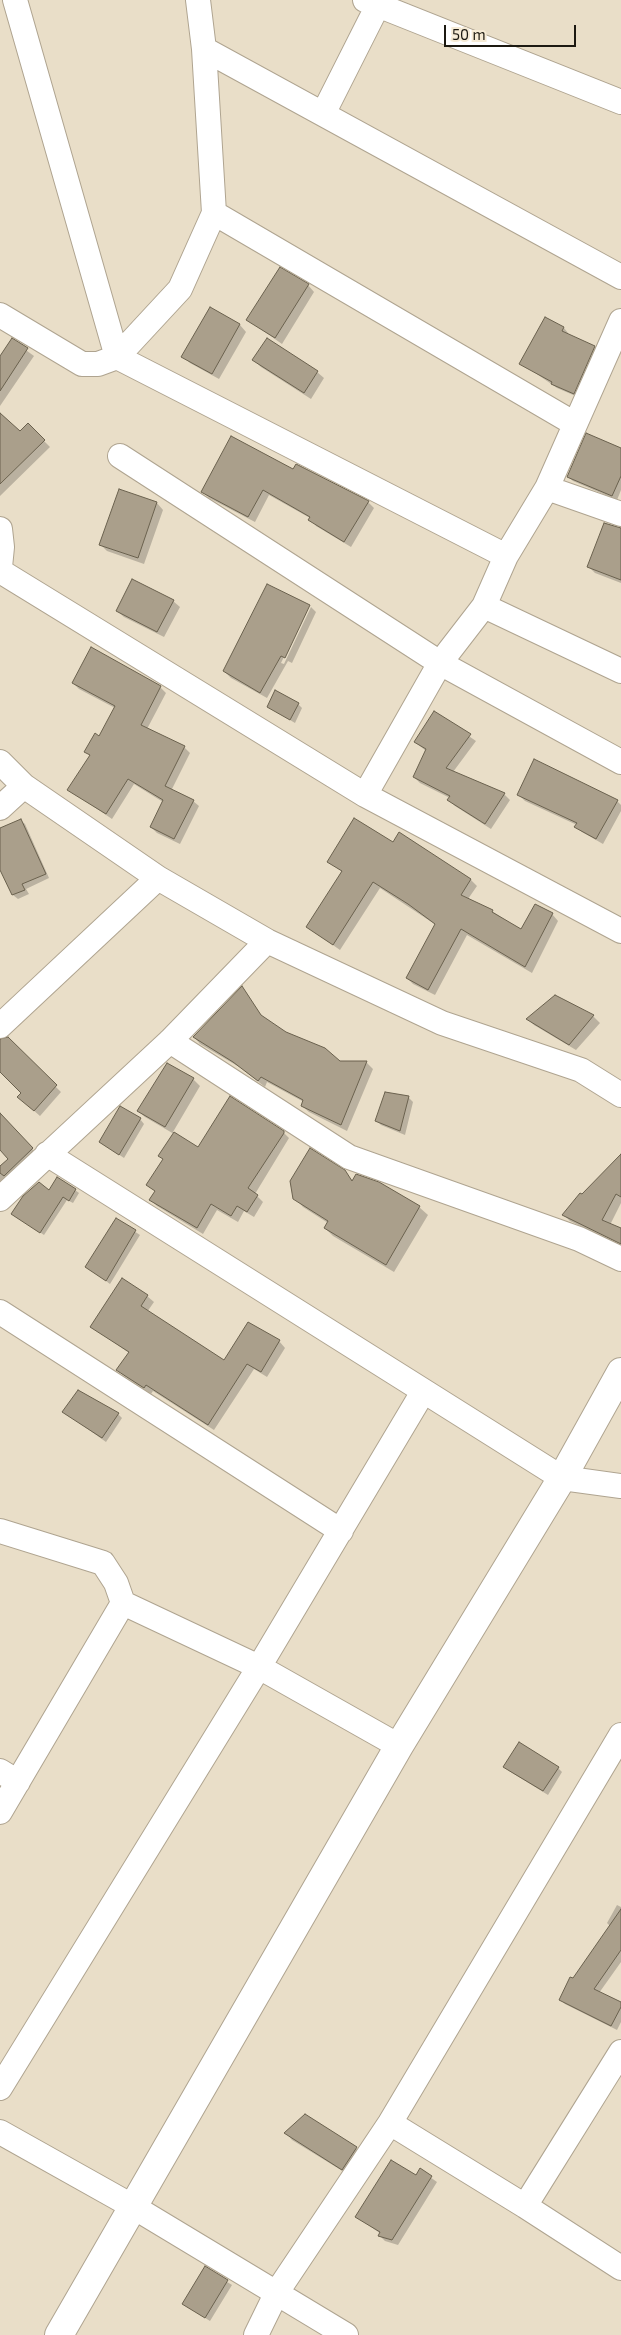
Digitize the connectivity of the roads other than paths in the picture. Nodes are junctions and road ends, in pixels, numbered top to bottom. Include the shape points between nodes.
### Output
1 (15, 0) edge
2 (198, 0) edge
3 (372, 3) edge
4 (204, 49) junction
5 (621, 102) edge
6 (323, 114) junction
7 (214, 214) junction
8 (621, 277) edge
9 (0, 316) edge
10 (621, 321) edge
11 (117, 358) junction
12 (575, 424) junction
13 (120, 456) dead end
14 (547, 488) junction
15 (621, 514) edge
16 (0, 529) edge
17 (506, 556) junction
18 (0, 567) edge
19 (0, 571) edge
20 (484, 606) junction
21 (440, 663) junction
22 (621, 671) edge
23 (0, 762) edge
24 (621, 762) edge
25 (24, 786) junction
26 (365, 795) junction
27 (0, 808) edge
28 (158, 878) junction
29 (621, 931) edge
30 (267, 942) junction
31 (0, 1026) edge
32 (170, 1041) junction
33 (621, 1095) edge
34 (47, 1154) junction
35 (0, 1199) edge
36 (621, 1259) edge
37 (0, 1312) edge
38 (621, 1372) edge
39 (423, 1392) junction
40 (562, 1478) junction
41 (621, 1486) edge
42 (0, 1531) edge
43 (341, 1531) junction
44 (123, 1603) junction
45 (259, 1667) junction
46 (621, 1735) edge
47 (399, 1746) junction
48 (9, 1777) edge
49 (0, 1812) edge
50 (621, 2052) edge
51 (0, 2088) edge
52 (390, 2123) junction
53 (0, 2132) edge
54 (132, 2206) junction
55 (525, 2206) junction
56 (621, 2268) edge
57 (277, 2292) junction
58 (59, 2335) edge
59 (256, 2335) edge
60 (346, 2335) edge

1 - 11 street
2 - 4 street
3 - 5 street
3 - 6 street
4 - 6 street
4 - 7 street
6 - 8 street
7 - 11 street via 180,289
7 - 12 street
9 - 11 street via 82,364 98,364
10 - 12 street
11 - 17 street
12 - 14 street
13 - 21 street
14 - 15 street
14 - 17 street
16 - 18 street
17 - 20 street
19 - 26 street
20 - 21 street
20 - 22 street
21 - 24 street
21 - 26 street
23 - 25 street
25 - 27 street
25 - 28 street
26 - 29 street
28 - 30 street
28 - 31 street
30 - 32 street
30 - 33 street via 442,1023 581,1070
32 - 34 street
32 - 36 street via 349,1157 580,1239
34 - 35 street
34 - 39 street
37 - 43 street
38 - 40 main road
39 - 40 street
39 - 43 street
40 - 41 street
40 - 47 main road
42 - 44 street via 102,1563 116,1583
43 - 45 street
44 - 45 street
44 - 48 street
45 - 47 street
45 - 51 street
46 - 52 street
47 - 54 main road
48 - 49 street
50 - 55 street
52 - 55 street
52 - 57 street
53 - 54 street
54 - 57 street
54 - 58 main road
55 - 56 street
57 - 59 street
57 - 60 street

